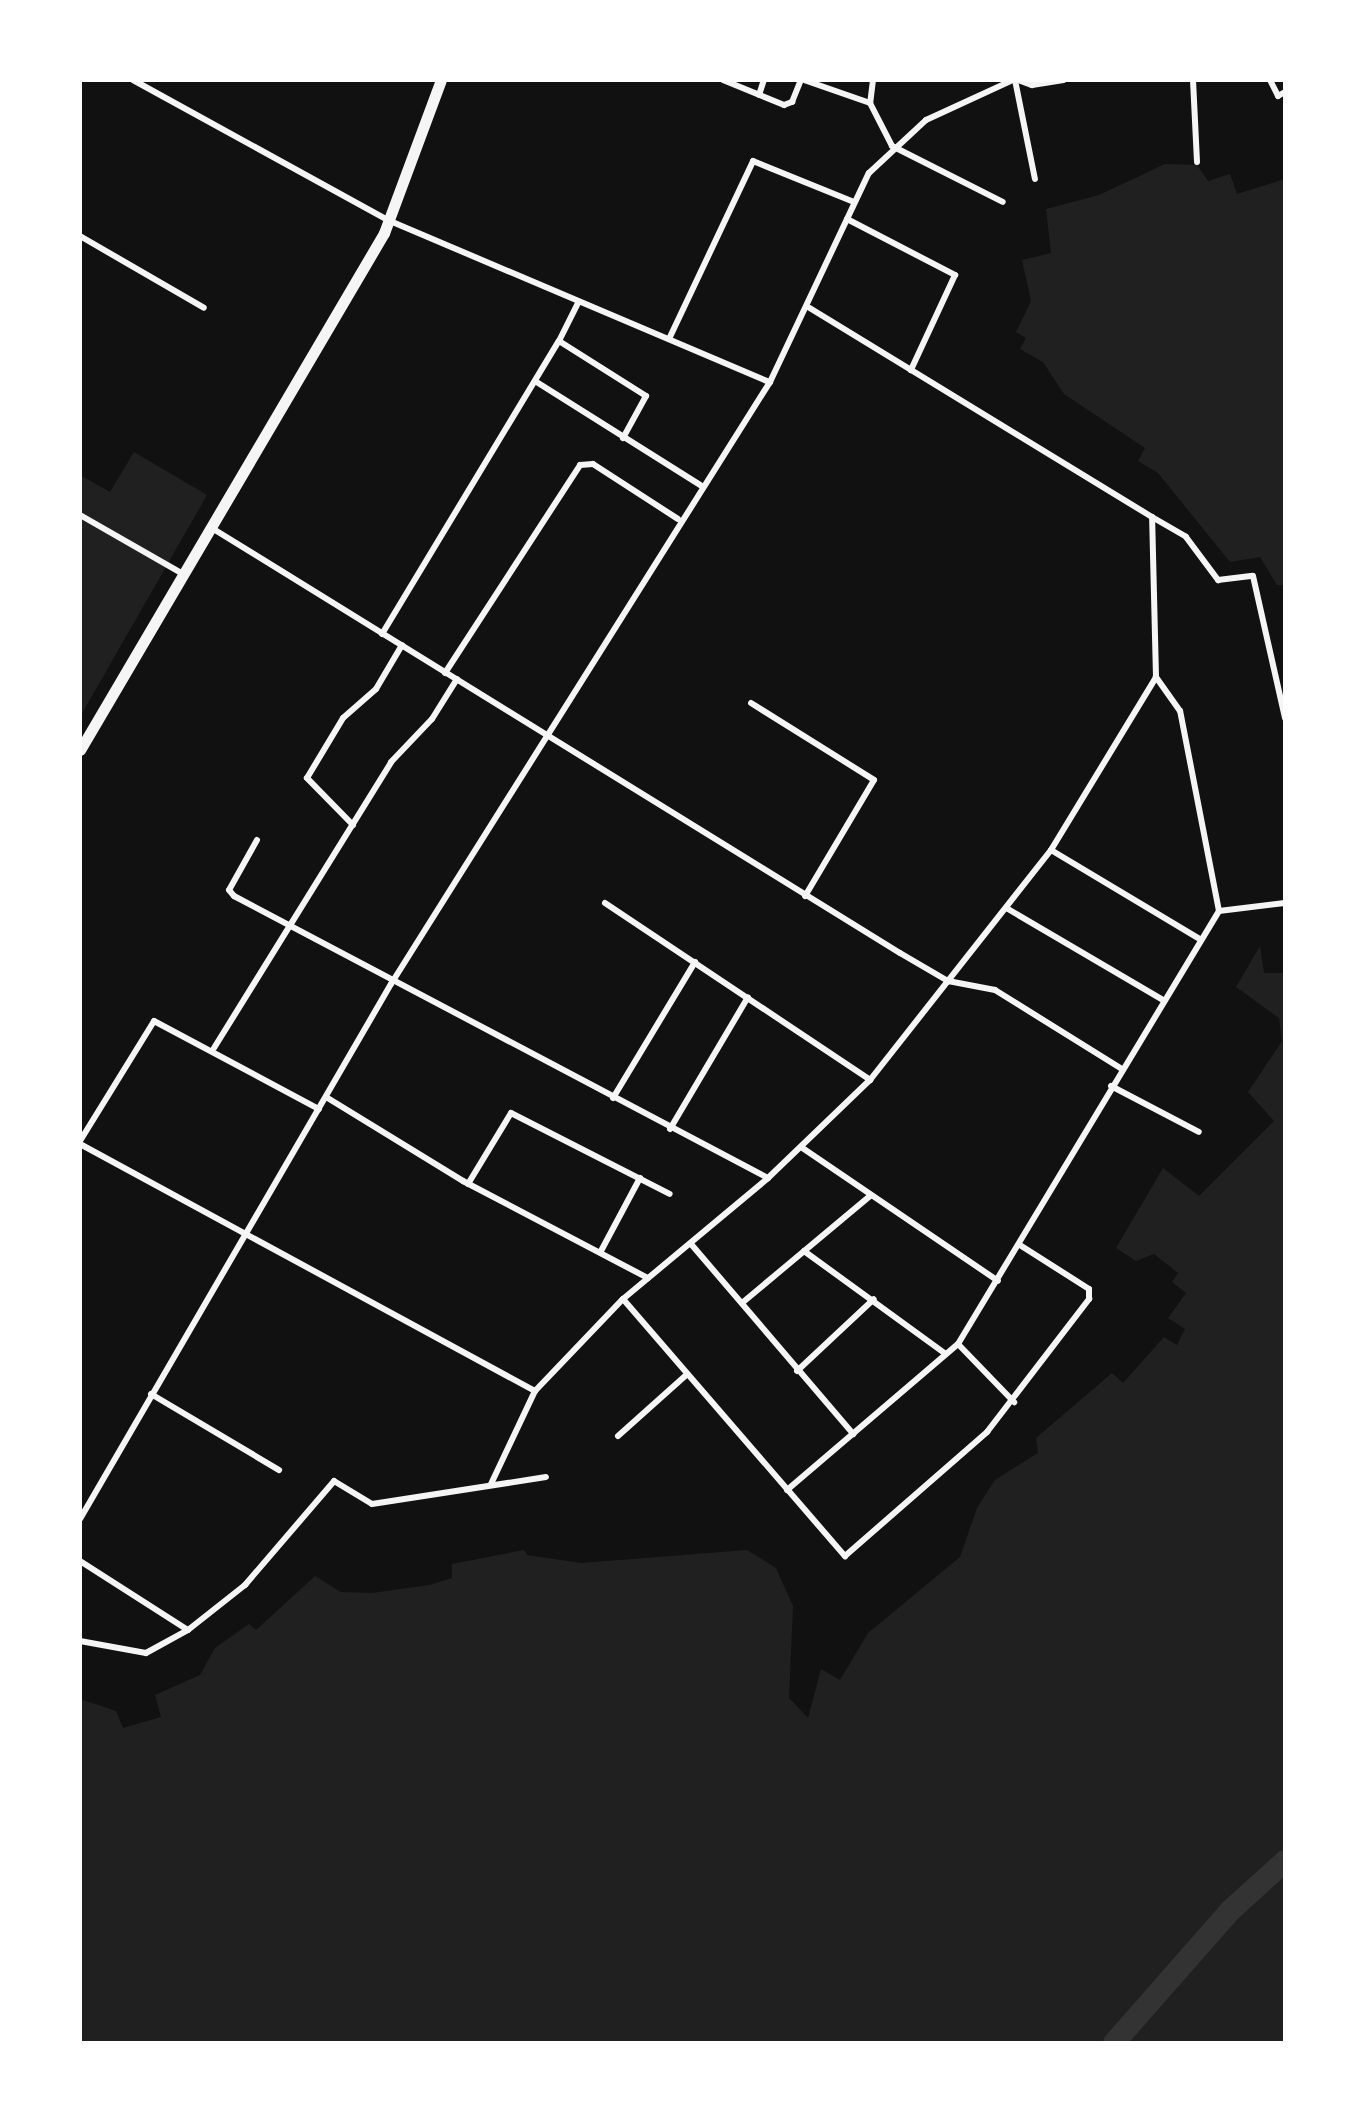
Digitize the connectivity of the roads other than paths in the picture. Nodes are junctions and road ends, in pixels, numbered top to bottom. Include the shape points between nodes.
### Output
1 (133, 80) edge
2 (441, 80) edge
3 (723, 80) edge
4 (764, 80) edge
5 (802, 80) edge
6 (874, 80) edge
7 (1015, 80) edge
8 (1064, 80) edge
9 (1192, 80) edge
10 (1270, 80) edge
11 (1285, 92) edge
12 (759, 95) junction
13 (870, 103) junction
14 (892, 146) junction
15 (1197, 162) dead end
16 (1036, 180) dead end
17 (854, 202) junction
18 (1003, 202) dead end
19 (847, 219) junction
20 (390, 221) junction
21 (80, 236) edge
22 (578, 303) junction
23 (204, 308) dead end
24 (809, 308) junction
25 (669, 339) junction
26 (559, 341) junction
27 (911, 370) junction
28 (535, 381) junction
29 (770, 382) junction
30 (623, 438) junction
31 (700, 485) junction
32 (80, 515) edge
33 (1152, 516) junction
34 (678, 520) junction
35 (215, 530) junction
36 (186, 576) junction
37 (382, 634) junction
38 (402, 646) junction
39 (445, 672) junction
40 (1156, 677) junction
41 (457, 679) junction
42 (751, 703) dead end
43 (1285, 718) edge
44 (548, 732) junction
45 (80, 750) edge
46 (353, 824) junction
47 (257, 840) dead end
48 (1051, 850) junction
49 (806, 896) junction
50 (605, 903) dead end
51 (1285, 903) edge
52 (1008, 909) junction
53 (1219, 911) junction
54 (290, 928) junction
55 (1200, 940) junction
56 (696, 962) junction
57 (948, 981) junction
58 (391, 984) junction
59 (748, 998) junction
60 (1163, 1000) junction
61 (214, 1048) junction
62 (1122, 1069) junction
63 (870, 1080) junction
64 (1112, 1086) junction
65 (326, 1096) junction
66 (613, 1098) junction
67 (319, 1108) junction
68 (670, 1129) junction
69 (1199, 1132) dead end
70 (80, 1142) edge
71 (801, 1147) junction
72 (640, 1178) junction
73 (768, 1178) junction
74 (468, 1184) junction
75 (670, 1194) dead end
76 (870, 1196) junction
77 (246, 1230) junction
78 (691, 1244) junction
79 (1020, 1245) junction
80 (600, 1251) junction
81 (804, 1252) junction
82 (648, 1278) junction
83 (998, 1281) junction
84 (623, 1299) junction
85 (874, 1300) junction
86 (742, 1304) junction
87 (958, 1344) junction
88 (946, 1354) junction
89 (797, 1370) junction
90 (686, 1376) junction
91 (536, 1391) junction
92 (151, 1394) junction
93 (1014, 1402) junction
94 (853, 1434) junction
95 (618, 1436) dead end
96 (278, 1470) dead end
97 (546, 1477) dead end
98 (490, 1484) junction
99 (786, 1490) junction
100 (80, 1519) edge
101 (80, 1560) edge
102 (188, 1630) junction
103 (80, 1641) edge

1 - 20 street
2 - 20 highway
3 - 12 street
4 - 12 street
5 - 12 street via 789,105
5 - 13 street
6 - 13 street
7 - 8 street
7 - 14 street via 949,106
7 - 16 street
9 - 15 street
10 - 11 street via 1278,96
13 - 14 street
14 - 17 street
14 - 18 street
17 - 19 street
17 - 25 street via 753,161
19 - 24 street
19 - 27 street via 956,275
20 - 22 street
20 - 35 highway
21 - 23 street
22 - 25 street
22 - 26 street
24 - 27 street
24 - 29 street
25 - 29 street
26 - 28 street
26 - 30 street via 646,396
27 - 33 street
28 - 30 street
28 - 37 street
29 - 31 street
30 - 31 street
31 - 34 street
32 - 36 street
33 - 40 street
33 - 43 street via 1186,537 1218,580 1251,573
34 - 39 street via 592,464 580,465
34 - 44 street
35 - 36 highway
35 - 37 street
36 - 45 highway
37 - 38 street
38 - 39 street
38 - 46 street via 376,689 343,718 308,778
39 - 41 street
40 - 48 street
40 - 53 street via 1180,711
41 - 44 street
41 - 46 street via 432,719 390,762
42 - 49 street via 874,780
44 - 49 street
44 - 58 street
46 - 54 street
47 - 54 street via 229,890
48 - 52 street
48 - 55 street
49 - 57 street
50 - 56 street
51 - 53 street
52 - 57 street
52 - 60 street
53 - 55 street
54 - 58 street
54 - 61 street
55 - 60 street
56 - 59 street
56 - 66 street
57 - 62 street via 995,990
57 - 63 street
58 - 65 street
58 - 66 street
59 - 63 street
59 - 68 street
60 - 62 street
61 - 67 street
61 - 70 street via 154,1021
62 - 64 street
63 - 71 street
64 - 69 street
64 - 79 street
65 - 67 street
65 - 74 street
66 - 68 street
67 - 77 street
68 - 73 street
70 - 77 street
71 - 73 street
71 - 76 street
72 - 74 street via 510,1113
72 - 75 street
72 - 80 street
73 - 78 street
74 - 80 street
76 - 81 street
76 - 83 street
77 - 91 street
77 - 92 street
78 - 82 street
78 - 86 street
79 - 83 street
79 - 93 street via 1091,1294
80 - 82 street
81 - 85 street
81 - 86 street
82 - 84 street
83 - 87 street
84 - 90 street
84 - 91 street
85 - 88 street
85 - 89 street
86 - 89 street
87 - 88 street
87 - 93 street
88 - 94 street
89 - 94 street
90 - 95 street
90 - 99 street
91 - 98 street
92 - 96 street
92 - 100 street
93 - 99 street via 845,1556
94 - 99 street
97 - 98 street
98 - 102 street via 372,1504 334,1482 256,1572
101 - 102 street
102 - 103 street via 146,1653

